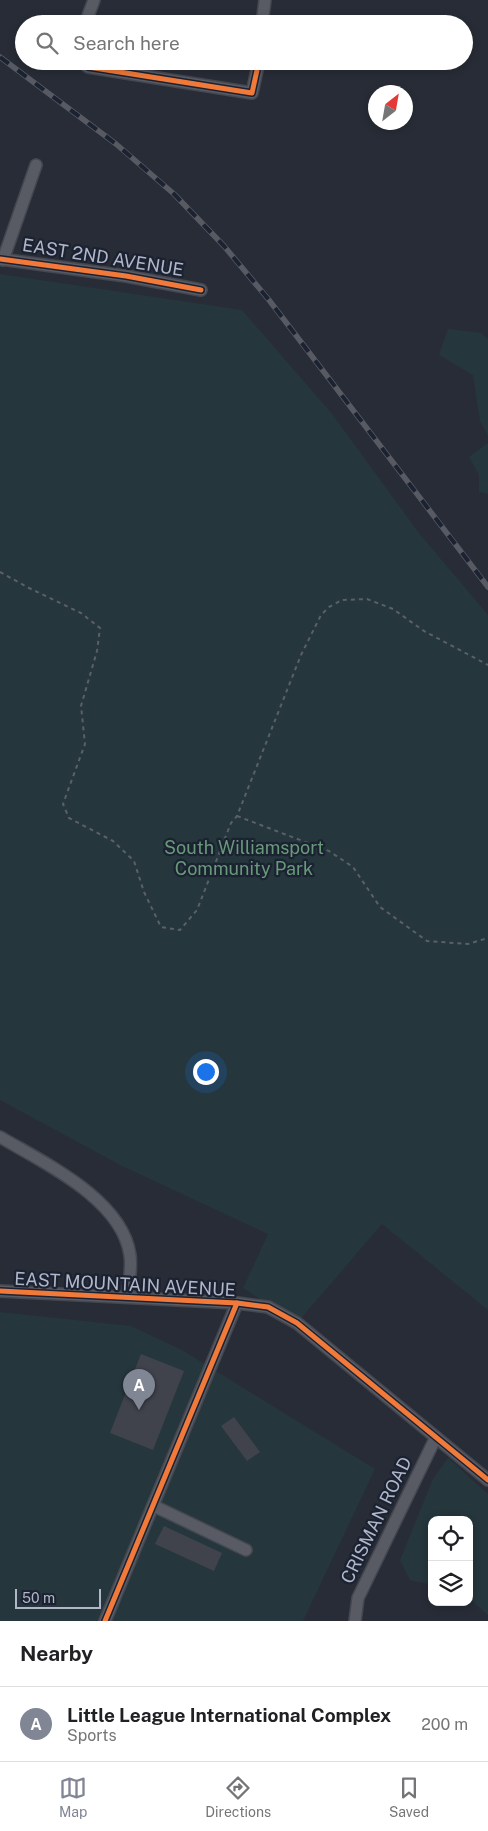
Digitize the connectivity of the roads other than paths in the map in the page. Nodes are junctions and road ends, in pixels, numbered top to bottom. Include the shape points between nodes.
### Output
1 (94, 0) edge
2 (265, 0) edge
3 (88, 15) edge
4 (263, 15) edge
5 (107, 70) edge
6 (256, 70) edge
7 (36, 165) dead end
8 (1, 260) edge
9 (201, 290) dead end
10 (0, 1137) edge
11 (0, 1291) edge
12 (127, 1297) junction
13 (238, 1303) junction
14 (436, 1436) junction
15 (488, 1480) edge
16 (154, 1506) junction
17 (246, 1550) dead end
18 (105, 1621) edge
19 (355, 1621) edge

1 - 3 street
2 - 4 street
5 - 6 street via 252,93
7 - 8 street
8 - 9 street, EAST 2ND AVENUE via 126,276
10 - 12 street via 65,1176 108,1210 126,1239 130,1255
11 - 12 street, EAST MOUNTAIN AVENUE
12 - 13 street, EAST MOUNTAIN AVENUE
13 - 14 street, EAST MOUNTAIN AVENUE via 268,1307 297,1324
13 - 16 street
14 - 15 street, EAST MOUNTAIN AVENUE
14 - 19 street, CRISMAN ROAD via 358,1598
16 - 17 street
16 - 18 street

